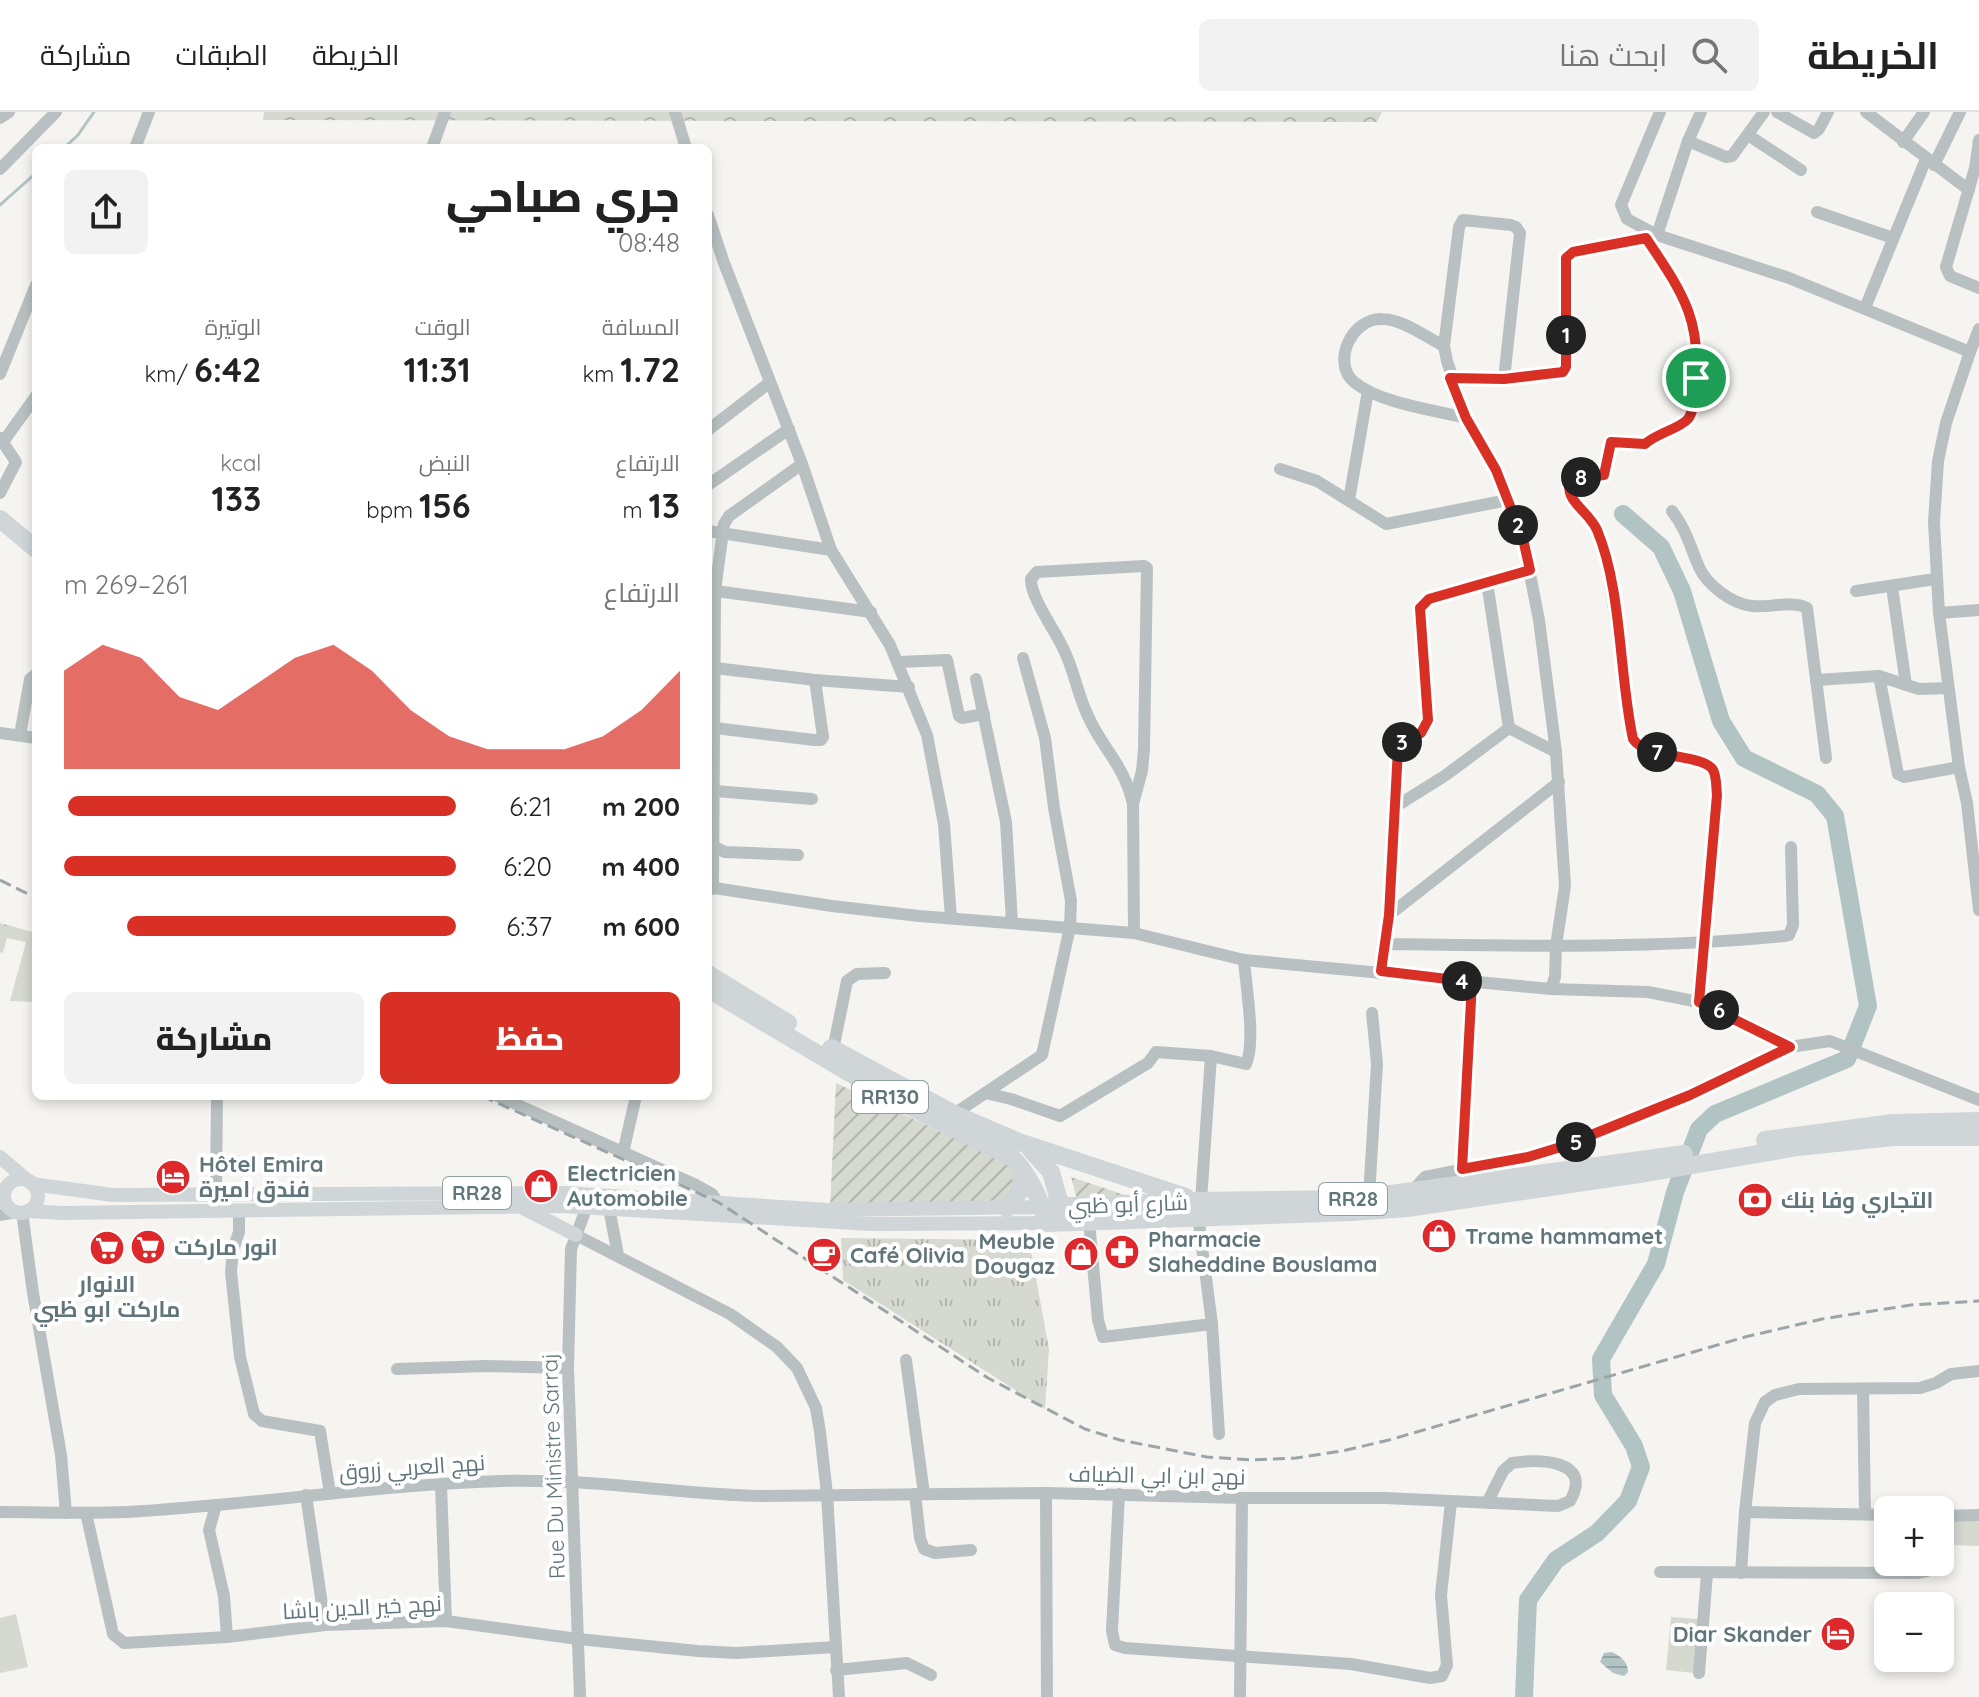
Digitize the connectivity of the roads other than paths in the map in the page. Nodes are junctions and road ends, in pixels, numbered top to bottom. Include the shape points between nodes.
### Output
1 (9, 112) edge
2 (56, 112) edge
3 (149, 112) edge
4 (445, 112) edge
5 (675, 112) edge
6 (1660, 112) edge
7 (1701, 112) edge
8 (1764, 112) edge
9 (1777, 112) edge
10 (1828, 112) edge
11 (1866, 112) edge
12 (1924, 112) edge
13 (1958, 113) edge
14 (0, 118) edge
15 (1748, 135) junction
16 (1979, 140) edge
17 (1688, 141) junction
18 (1903, 142) junction
19 (137, 144) edge
20 (433, 144) edge
21 (685, 144) edge
22 (1930, 162) junction
23 (0, 169) edge
24 (1801, 170) dead end
25 (1973, 184) edge
26 (1817, 212) dead end
27 (712, 226) edge
28 (1651, 237) junction
29 (1893, 238) junction
30 (1979, 288) edge
31 (32, 295) edge
32 (1865, 308) junction
33 (1979, 329) edge
34 (1444, 346) junction
35 (1970, 352) junction
36 (0, 374) edge
37 (1450, 378) junction
38 (1504, 379) junction
39 (769, 383) junction
40 (1368, 391) junction
41 (32, 401) edge
42 (1466, 418) junction
43 (712, 427) edge
44 (789, 429) junction
45 (2, 440) edge
46 (802, 464) junction
47 (1280, 469) dead end
48 (712, 482) edge
49 (0, 493) edge
50 (1349, 500) junction
51 (1508, 500) junction
52 (0, 504) edge
53 (1672, 511) dead end
54 (0, 519) edge
55 (32, 530) edge
56 (712, 532) edge
57 (722, 534) junction
58 (32, 546) edge
59 (831, 550) junction
60 (1530, 570) junction
61 (1935, 579) junction
62 (1487, 582) junction
63 (1892, 587) junction
64 (712, 591) edge
65 (1856, 591) dead end
66 (1979, 610) edge
67 (871, 612) junction
68 (1939, 613) junction
69 (1023, 658) dead end
70 (898, 662) junction
71 (715, 668) junction
72 (1879, 676) junction
73 (32, 677) edge
74 (976, 679) dead end
75 (815, 680) junction
76 (1816, 680) junction
77 (1906, 685) junction
78 (909, 687) junction
79 (1948, 688) junction
80 (984, 714) junction
81 (715, 728) junction
82 (1509, 728) junction
83 (0, 733) edge
84 (20, 735) junction
85 (32, 737) edge
86 (1556, 752) junction
87 (1826, 758) dead end
88 (1959, 767) junction
89 (1559, 782) junction
90 (715, 791) junction
91 (812, 799) dead end
92 (1973, 803) edge
93 (1133, 804) junction
94 (1395, 807) junction
95 (712, 832) edge
96 (712, 846) edge
97 (1791, 847) dead end
98 (798, 855) dead end
99 (1976, 866) edge
100 (712, 888) edge
101 (1979, 910) edge
102 (1389, 915) junction
103 (951, 918) junction
104 (1012, 922) junction
105 (1070, 927) junction
106 (1134, 933) junction
107 (1385, 944) junction
108 (1704, 944) junction
109 (1556, 946) junction
110 (1244, 960) junction
111 (1381, 971) junction
112 (885, 973) dead end
113 (712, 976) edge
114 (1472, 982) junction
115 (1551, 989) junction
116 (712, 991) edge
117 (1699, 1002) junction
118 (1372, 1013) dead end
119 (1790, 1047) junction
120 (833, 1050) junction
121 (1211, 1056) junction
122 (985, 1093) junction
123 (217, 1100) edge
124 (507, 1100) edge
125 (635, 1100) edge
126 (1979, 1100) edge
127 (954, 1114) junction
128 (1979, 1121) edge
129 (1979, 1137) edge
130 (1019, 1142) junction
131 (623, 1153) junction
132 (0, 1157) edge
133 (1696, 1159) junction
134 (1021, 1167) junction
135 (1462, 1169) junction
136 (30, 1182) junction
137 (2, 1190) edge
138 (1409, 1193) junction
139 (216, 1195) junction
140 (1369, 1196) junction
141 (289, 1202) junction
142 (599, 1202) junction
143 (718, 1202) junction
144 (517, 1206) junction
145 (1198, 1206) junction
146 (1007, 1208) junction
147 (239, 1210) junction
148 (16, 1212) edge
149 (1054, 1214) junction
150 (727, 1216) junction
151 (1089, 1221) junction
152 (576, 1235) junction
153 (618, 1255) junction
154 (1212, 1324) junction
155 (906, 1360) dead end
156 (568, 1368) junction
157 (397, 1369) dead end
158 (1979, 1371) edge
159 (1863, 1389) junction
160 (1219, 1434) dead end
161 (572, 1481) junction
162 (441, 1485) junction
163 (330, 1493) junction
164 (1046, 1493) junction
165 (827, 1494) junction
166 (920, 1494) junction
167 (1119, 1494) junction
168 (306, 1495) junction
169 (1242, 1498) junction
170 (1451, 1502) junction
171 (1487, 1503) junction
172 (216, 1505) junction
173 (0, 1512) edge
174 (1745, 1512) junction
175 (66, 1513) junction
176 (86, 1513) junction
177 (1865, 1514) junction
178 (1874, 1514) edge
179 (1979, 1515) edge
180 (1954, 1516) edge
181 (971, 1550) dead end
182 (1660, 1572) dead end
183 (1741, 1573) junction
184 (1874, 1573) edge
185 (1707, 1574) junction
186 (446, 1621) junction
187 (325, 1625) junction
188 (227, 1637) junction
189 (578, 1639) junction
190 (835, 1647) junction
191 (1242, 1656) junction
192 (836, 1670) junction
193 (1699, 1673) dead end
194 (931, 1675) dead end
195 (580, 1697) edge
196 (839, 1697) edge
197 (1047, 1697) edge
198 (1240, 1697) edge

1 - 14 street
2 - 23 street
3 - 19 street
4 - 20 street
5 - 21 street
6 - 28 street via 1621,205 1627,219
7 - 17 street
8 - 15 street
9 - 10 street via 1814,133
11 - 18 street
12 - 18 street
13 - 22 street
15 - 17 street via 1729,157
15 - 24 street
16 - 25 street
17 - 28 street
18 - 22 street
22 - 25 street
22 - 29 street
25 - 30 street via 1946,267 1950,276
26 - 29 street
27 - 39 street
28 - 32 street via 1789,278
28 - 38 street via 1569,255 1565,370
28 - 108 street via 1691,314 1696,378 1692,410 1684,422 1645,444 1611,442 1604,475 1571,479 1568,492 1598,532 1633,739 1641,747 1707,764 1714,774 1717,795
29 - 32 street
31 - 36 street
32 - 35 street
33 - 35 street
34 - 37 street
34 - 38 street via 1461,223 1467,219 1516,227 1520,233
34 - 40 street via 1396,322 1382,319 1361,326 1345,350 1344,363 1346,373
35 - 61 street via 1938,461
37 - 38 street
37 - 42 street
39 - 43 street
39 - 44 street
40 - 42 street
40 - 50 street
41 - 45 street
42 - 51 street
44 - 46 street
44 - 48 street
45 - 49 street via 16,462
46 - 57 street via 729,516
46 - 59 street
47 - 50 street via 1317,481
50 - 51 street via 1377,521 1394,525
51 - 60 street
52 - 55 highway
53 - 76 street via 1688,533 1704,576 1731,599 1755,607 1807,608
54 - 58 highway
56 - 57 street
57 - 59 street
57 - 64 street
59 - 67 street
60 - 62 street
60 - 86 street
61 - 63 street
61 - 68 street
62 - 82 street
62 - 94 street via 1421,604 1428,720 1421,733 1398,749
63 - 65 street
63 - 77 street
64 - 67 street
64 - 71 street
66 - 68 street
67 - 70 street
68 - 79 street
69 - 105 street via 1050,767 1071,901
70 - 78 street
70 - 80 street via 947,660 959,716
71 - 75 street
71 - 81 street
72 - 76 street
72 - 77 street
72 - 88 street via 1899,775
73 - 84 street
74 - 80 street
75 - 78 street
75 - 81 street via 821,740
76 - 87 street
77 - 79 street
78 - 103 street via 935,774
79 - 88 street
80 - 104 street via 1006,822
81 - 90 street
82 - 86 street
82 - 94 street
83 - 84 street
84 - 85 street
86 - 89 street
88 - 92 street
89 - 102 street
89 - 109 street via 1565,886
90 - 91 street
90 - 95 street
92 - 99 street
93 - 93 street via 1123,771 1093,727 1064,649 1033,593 1031,579 1037,572 1147,568 1144,749
93 - 106 street
94 - 102 street
96 - 98 street via 725,852
97 - 108 street via 1789,935
99 - 101 street
100 - 103 street
102 - 107 street
103 - 104 street
104 - 105 street
105 - 106 street
105 - 122 street via 1042,1055
106 - 110 street
107 - 109 street
107 - 111 street
108 - 109 street
108 - 117 street
109 - 115 street
110 - 111 street
110 - 121 street via 1249,1061
111 - 114 street
112 - 120 street via 857,974 847,981
113 - 120 highway, RR130
114 - 115 street
114 - 135 street
115 - 117 street via 1616,989
116 - 134 highway, RR130 via 892,1098 996,1148
117 - 119 street
118 - 140 street via 1377,1064
119 - 126 street via 1830,1041
119 - 135 street via 1564,1146
120 - 127 highway, RR130
121 - 122 street via 1156,1052 1148,1063 1060,1116
121 - 145 street
122 - 127 street
123 - 139 street
124 - 131 street
125 - 131 street
127 - 130 highway, RR130
128 - 133 highway, RR28 via 1893,1123 1796,1134
129 - 133 highway, RR28 via 1893,1137
130 - 145 highway
130 - 149 highway, RR130 via 1051,1172
131 - 143 street via 708,1191
132 - 136 main road
133 - 138 highway, شارع أبو ظبي / RR28 via 1660,1158
133 - 145 highway, شارع أبو ظبي / RR28 via 1646,1173 1407,1208 1353,1212
134 - 146 highway via 1020,1191
134 - 149 highway, RR130
135 - 138 street via 1425,1177
136 - 137 main road via 14,1180
136 - 139 main road, شارع أبو ظبي / RR28 via 113,1195
136 - 148 main road via 38,1195 33,1207
137 - 148 main road via 6,1204
138 - 140 highway, شارع أبو ظبي / RR28
139 - 141 main road, شارع أبو ظبي / RR28
140 - 145 highway, شارع أبو ظبي / RR28
141 - 142 main road, شارع أبو ظبي / RR28 via 509,1193
141 - 144 main road, شارع أبو ظبي / RR28
141 - 147 main road, شارع أبو ظبي / RR28
142 - 143 main road, شارع أبو ظبي / RR28
142 - 144 main road, شارع أبو ظبي / RR28
142 - 150 main road, شارع أبو ظبي / RR28
142 - 152 street, Rue Du Ministre Sarraj
142 - 153 street
143 - 146 main road, شارع أبو ظبي / RR28 via 830,1210
143 - 150 street
144 - 152 main road
145 - 149 highway, شارع أبو ظبي / RR28
145 - 151 highway, شارع أبو ظبي / RR28
145 - 154 street
146 - 149 main road, شارع أبو ظبي / RR28
147 - 148 main road, شارع أبو ظبي / RR28
147 - 163 street via 231,1272 240,1357 254,1414 262,1421 320,1431
148 - 175 street via 61,1455
149 - 150 main road, شارع أبو ظبي / RR28 via 872,1224
149 - 151 highway, شارع أبو ظبي / RR28
151 - 154 street via 1103,1337
152 - 153 street
152 - 156 street, Rue Du Ministre Sarraj via 571,1249
153 - 165 street via 752,1327 797,1368 816,1408
154 - 160 street
155 - 166 street
156 - 157 street
156 - 161 street, Rue Du Ministre Sarraj
158 - 159 street via 1951,1374 1920,1388
159 - 174 street via 1786,1391 1765,1402 1755,1423
159 - 177 street
161 - 162 street, نهج العربي زروق
161 - 165 street, نهج العربي زروق via 721,1495
161 - 189 street, Rue Du Ministre Sarraj
162 - 163 street, نهج العربي زروق
162 - 186 street
163 - 168 street, نهج العربي زروق
164 - 166 street, نهج ابن ابي الضياف
164 - 167 street, نهج ابن ابي الضياف
164 - 197 street
165 - 166 street, نهج ابن ابي الضياف
165 - 190 street
166 - 181 street via 924,1549
167 - 169 street, نهج ابن ابي الضياف
167 - 191 street via 1115,1645
168 - 172 street, نهج العربي زروق
168 - 187 street
169 - 170 street, نهج ابن ابي الضياف
169 - 191 street
170 - 171 street, نهج ابن ابي الضياف
170 - 191 street via 1441,1595 1447,1665 1442,1676 1418,1678 1351,1664
171 - 171 street, نهج ابن ابي الضياف via 1565,1505 1576,1479 1563,1465 1512,1463
172 - 176 street, نهج العربي زروق
172 - 188 street via 209,1530
173 - 175 street, نهج العربي زروق
174 - 177 street
174 - 183 street
175 - 176 street, نهج العربي زروق
176 - 188 street, نهج خير الدين باشا via 118,1640
177 - 178 street
179 - 180 street
182 - 185 street
183 - 184 street
183 - 185 street
185 - 193 street
186 - 187 street, نهج خير الدين باشا
186 - 189 street, نهج خير الدين باشا
187 - 188 street, نهج خير الدين باشا
189 - 190 street, نهج خير الدين باشا via 737,1653
189 - 195 street, Rue Du Ministre Sarraj
190 - 192 street
191 - 198 street
192 - 194 street via 907,1663
192 - 196 street

